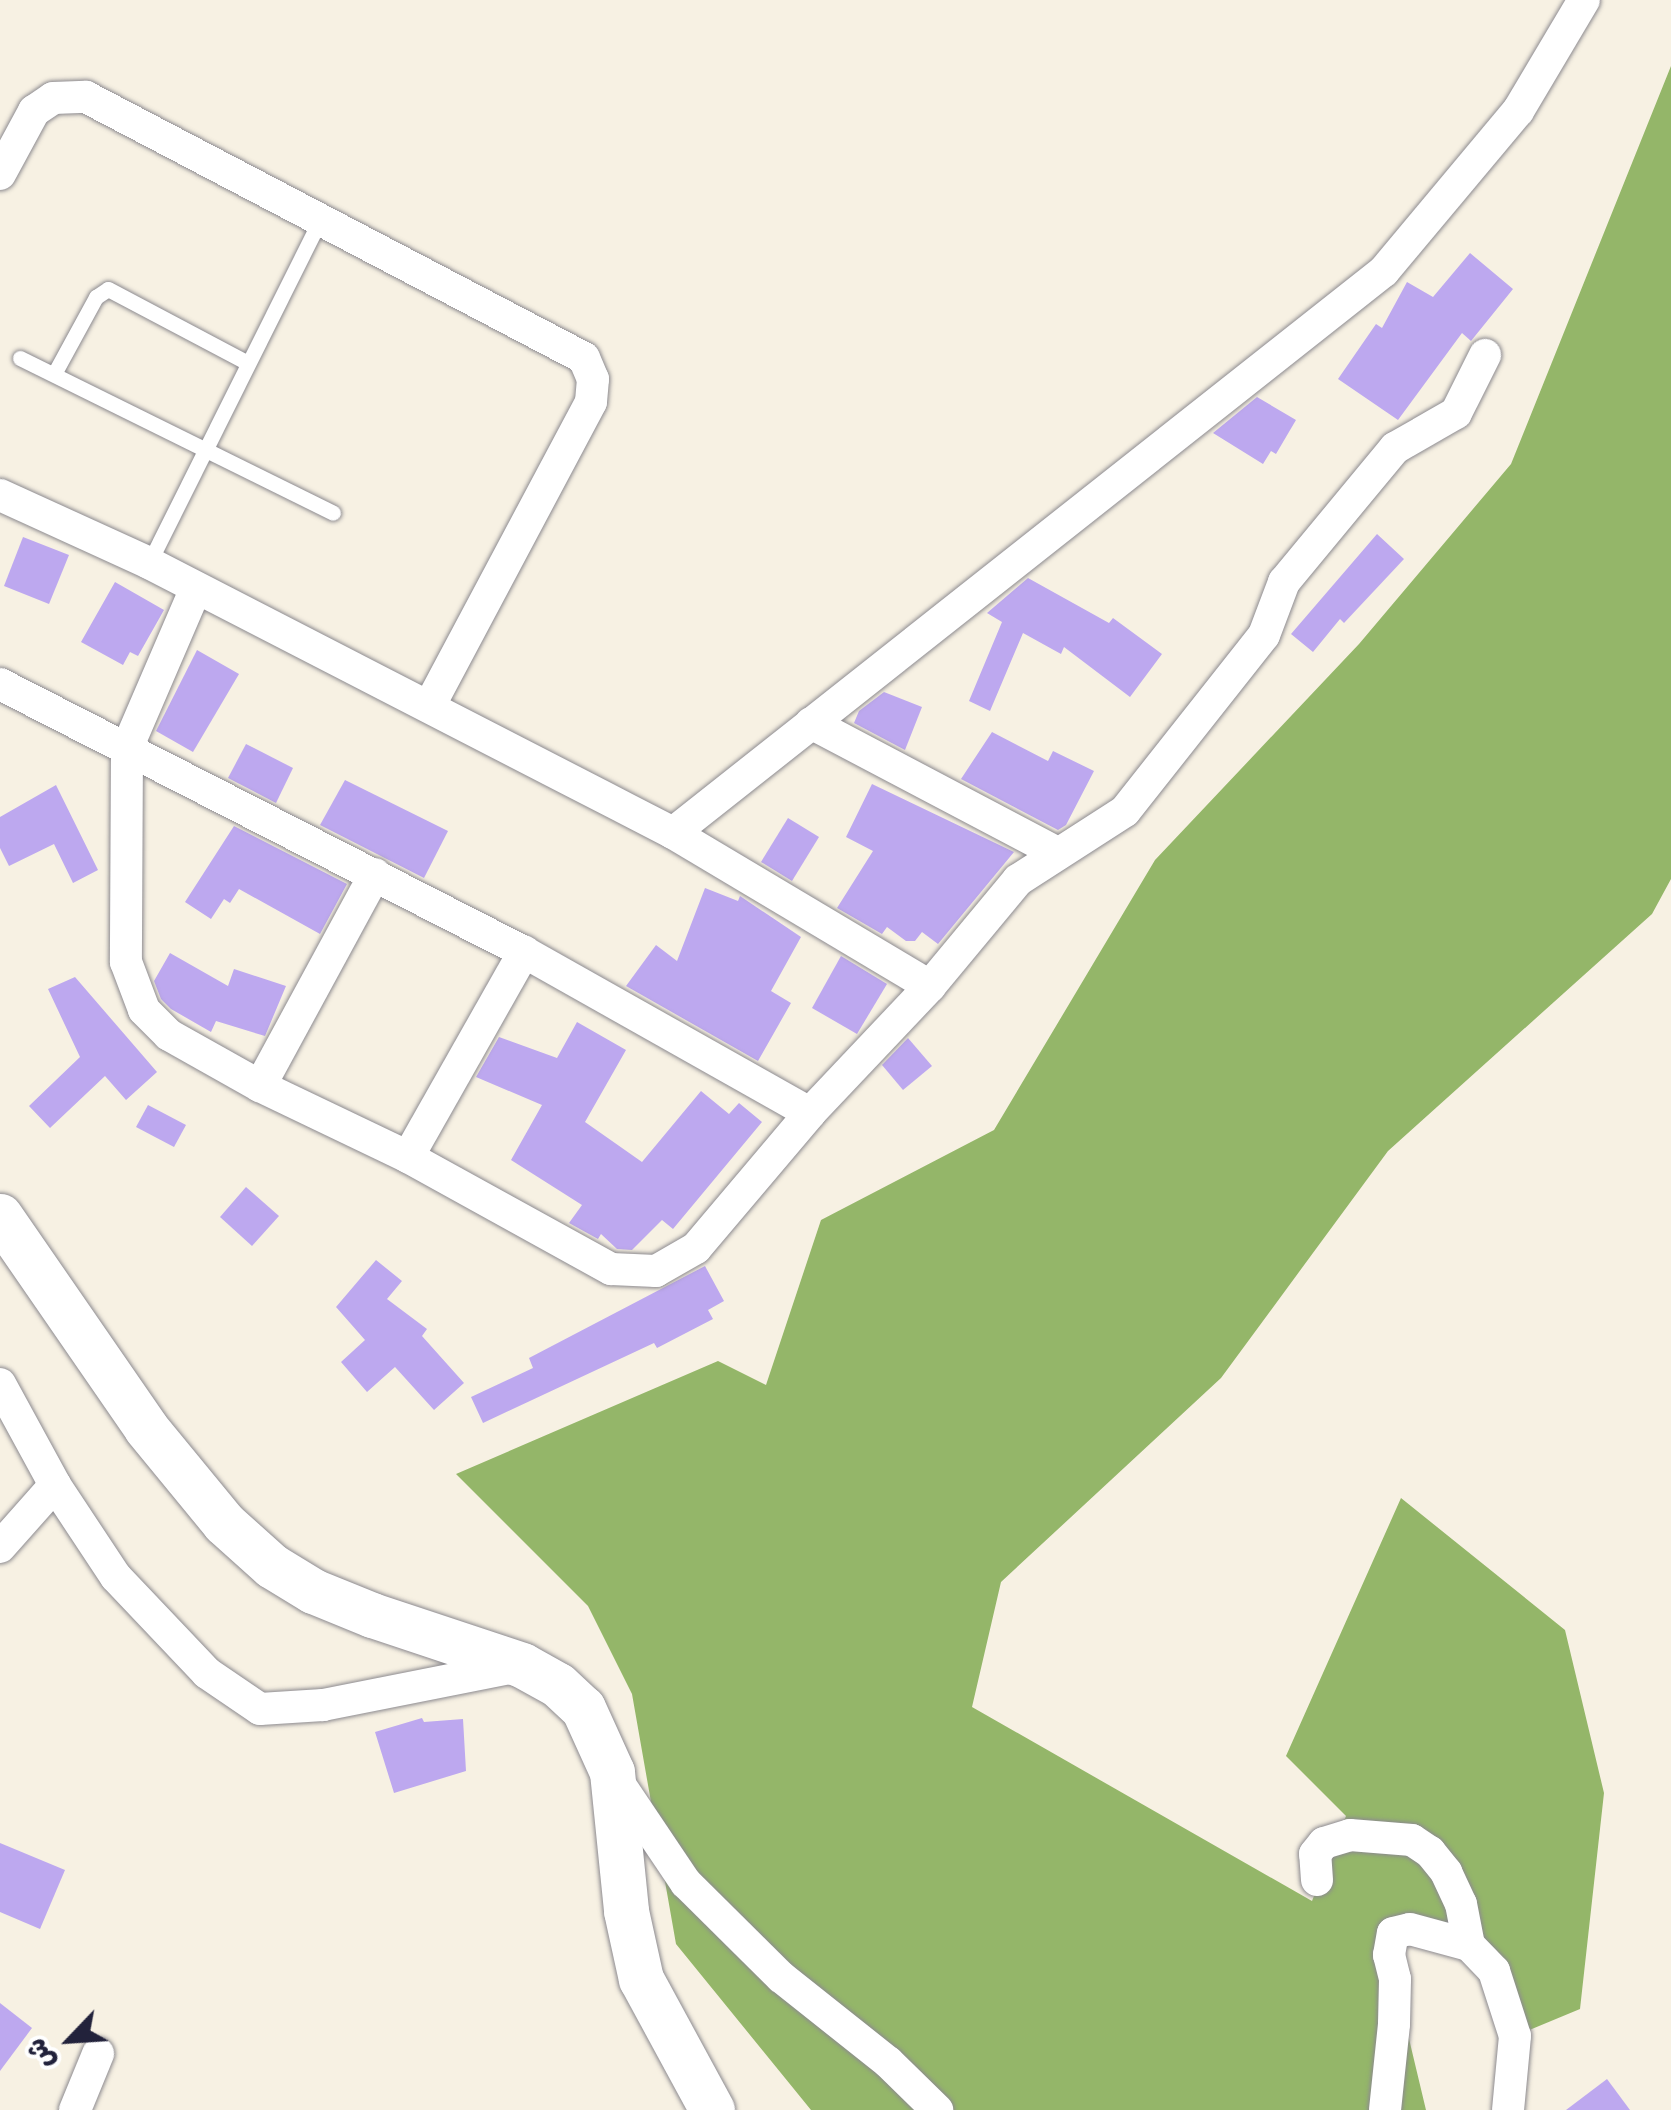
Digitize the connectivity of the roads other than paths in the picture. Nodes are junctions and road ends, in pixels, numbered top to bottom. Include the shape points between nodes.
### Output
1 (1584, 0) edge
2 (0, 174) edge
3 (321, 217) junction
4 (1485, 356) dead end
5 (20, 358) dead end
6 (248, 363) junction
7 (54, 374) junction
8 (205, 449) junction
9 (0, 495) edge
10 (333, 513) dead end
11 (148, 563) junction
12 (196, 588) junction
13 (0, 684) edge
14 (429, 707) junction
15 (811, 723) junction
16 (128, 748) junction
17 (673, 833) junction
18 (1058, 853) junction
19 (375, 874) junction
20 (524, 952) junction
21 (930, 986) junction
22 (260, 1086) junction
23 (810, 1113) junction
24 (408, 1157) junction
25 (0, 1216) edge
26 (0, 1384) edge
27 (56, 1485) junction
28 (0, 1547) edge
29 (522, 1666) junction
30 (612, 1772) junction
31 (1316, 1880) dead end
32 (1469, 1946) junction
33 (98, 2054) dead end
34 (75, 2110) edge
35 (712, 2110) edge
36 (938, 2110) edge
37 (1385, 2110) edge
38 (1508, 2110) edge

1 - 15 street via 1518,111 1384,271
2 - 3 street via 34,111 52,98 75,95
3 - 6 lane
3 - 14 street via 575,350 593,379 592,402
4 - 18 street via 1456,413 1395,448 1284,582 1264,636 1125,811
5 - 7 lane
6 - 7 lane via 108,289 96,297
6 - 8 lane
7 - 8 lane
8 - 10 lane
8 - 11 lane
9 - 11 street
11 - 12 street
12 - 14 street
12 - 16 street
13 - 16 street
14 - 17 street
15 - 17 street
15 - 18 street
16 - 19 street
16 - 22 street via 129,979 144,1010 169,1034
17 - 21 street
18 - 21 street via 1018,880
19 - 20 street
19 - 22 street
20 - 23 street
20 - 24 street
21 - 23 street
22 - 24 street
23 - 24 street via 696,1248 656,1271 611,1269
25 - 29 main road via 146,1428 224,1522 272,1566 357,1609
26 - 27 street
27 - 28 street
27 - 29 street via 116,1577 207,1674 260,1709 323,1705
29 - 30 main road via 583,1708
30 - 35 main road via 636,1962
30 - 36 street via 686,1883 781,1978
31 - 32 street via 1315,1854 1324,1842 1350,1835 1412,1840 1446,1872
32 - 37 street via 1410,1929 1393,1933 1394,2024
32 - 38 street via 1494,1971 1515,2036
33 - 34 street

